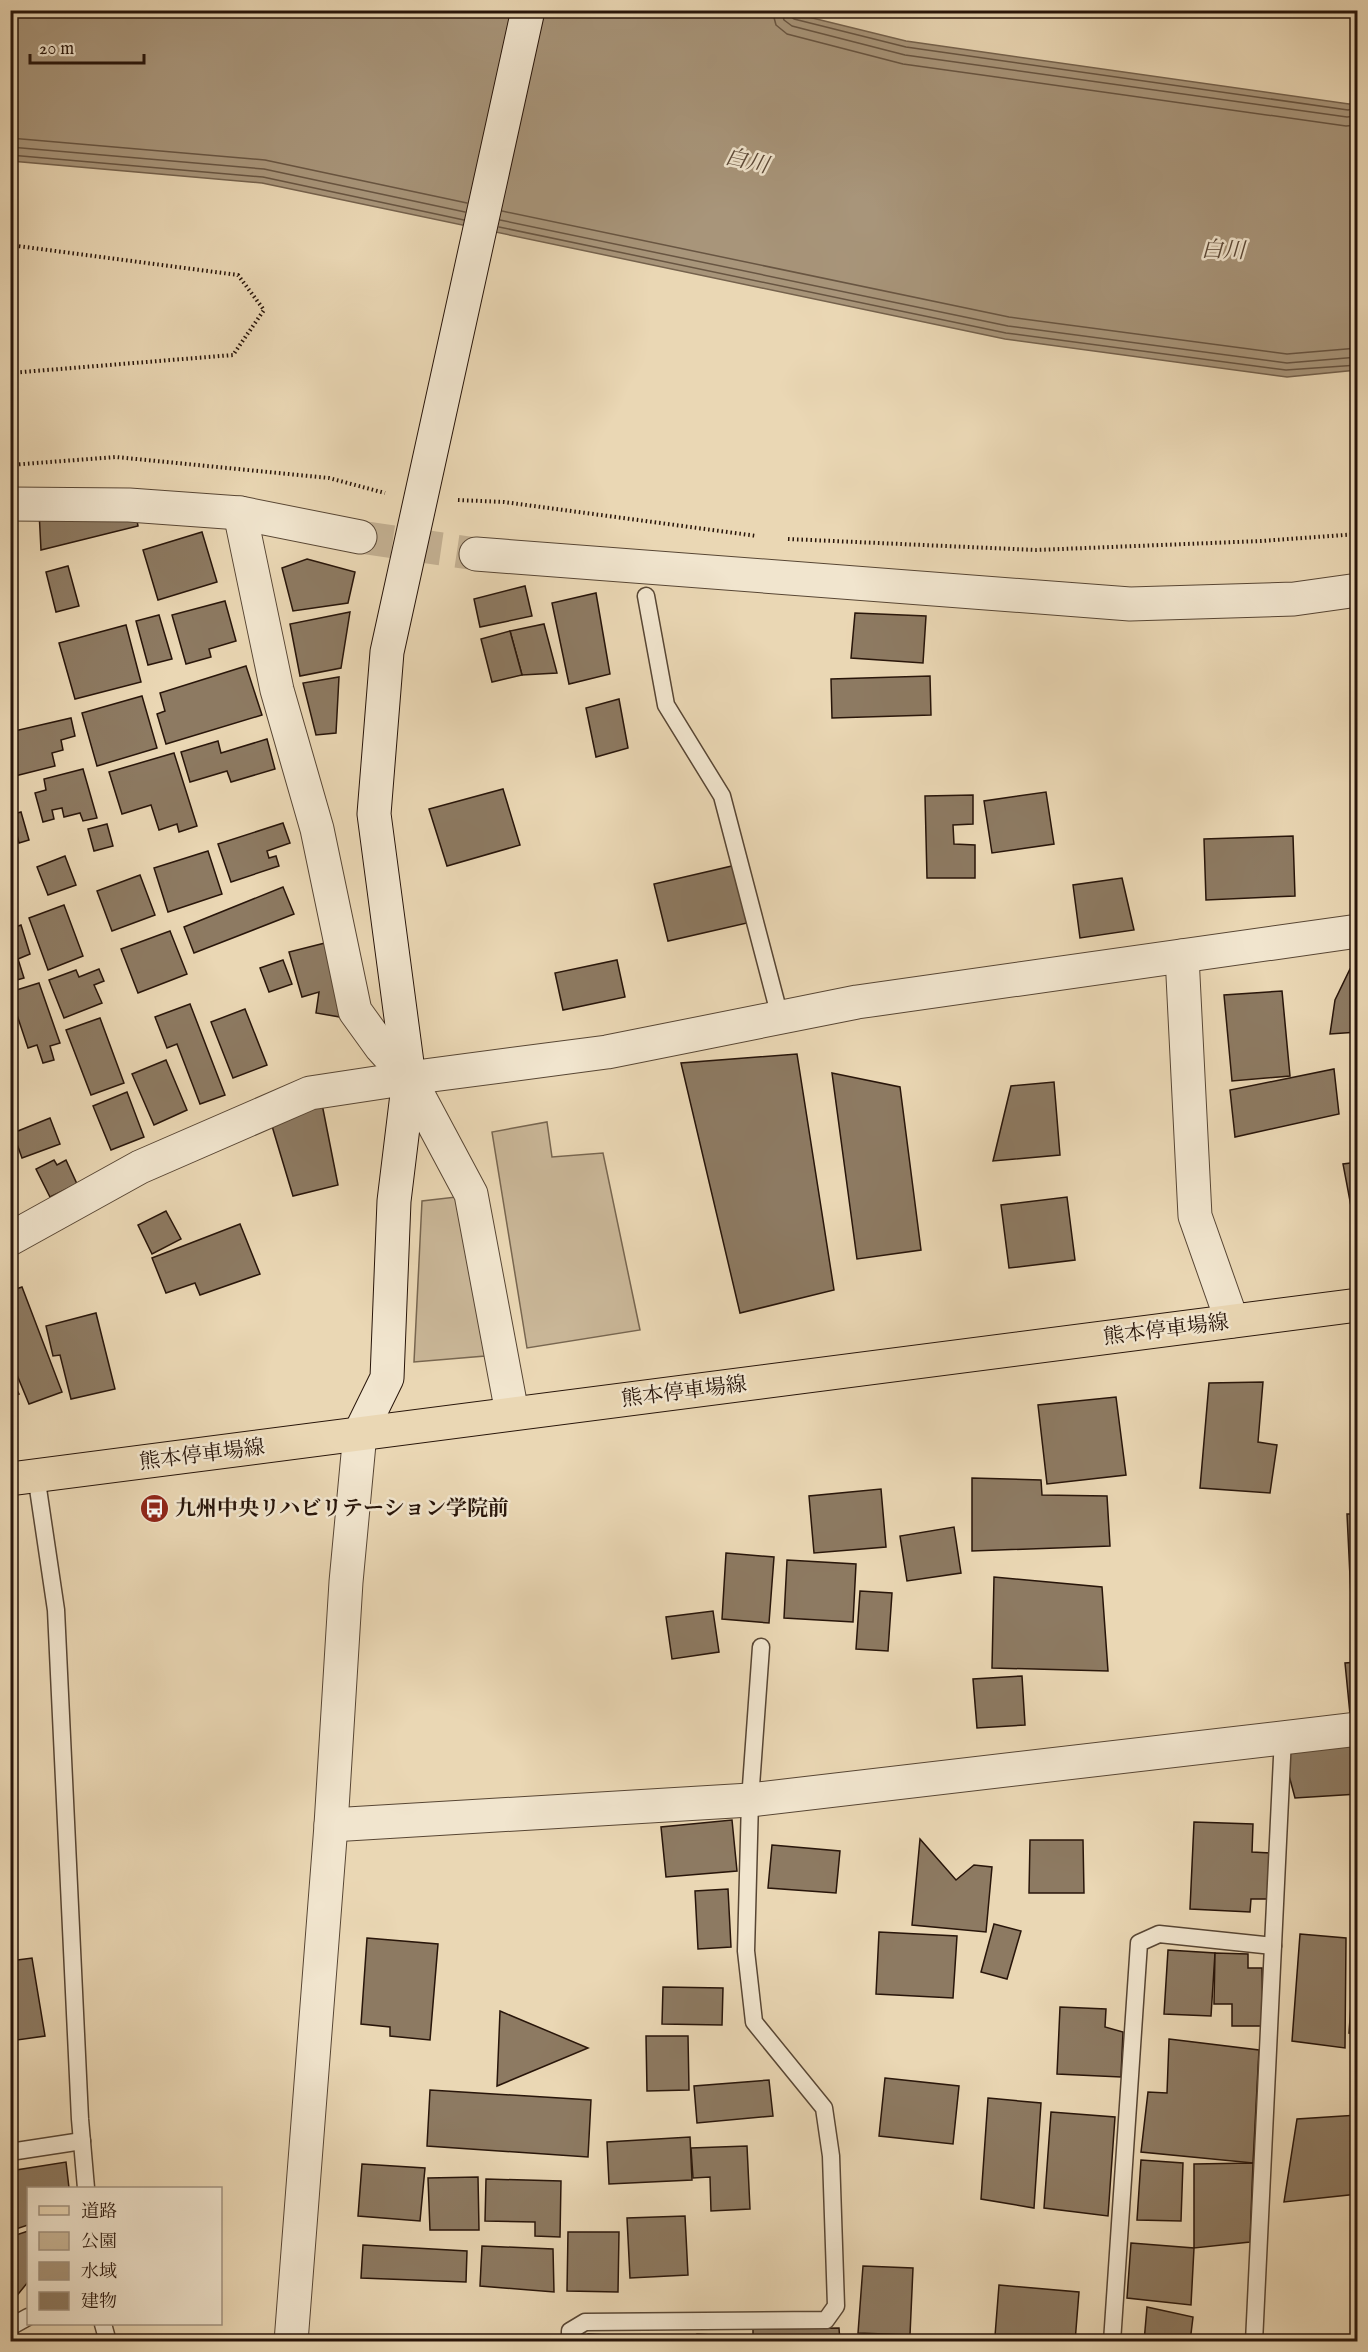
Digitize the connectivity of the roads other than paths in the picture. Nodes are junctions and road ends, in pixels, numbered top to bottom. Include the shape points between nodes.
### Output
1 (528, 10) edge
2 (10, 504) edge
3 (240, 513) junction
4 (360, 537) tunnel mouth
5 (476, 554) tunnel mouth
6 (1358, 590) edge
7 (646, 596) dead end
8 (1358, 930) edge
9 (1182, 956) junction
10 (780, 1017) junction
11 (409, 1078) junction
12 (10, 1239) edge
13 (1358, 1305) edge
14 (1232, 1321) junction
15 (512, 1413) junction
16 (360, 1433) junction
17 (23, 1477) edge
18 (761, 1647) dead end
19 (1358, 1729) edge
20 (1283, 1737) junction
21 (750, 1800) junction
22 (331, 1825) junction
23 (1273, 1946) junction
24 (82, 2141) junction
25 (10, 2152) edge
26 (86, 2187) edge
27 (27, 2318) edge
28 (104, 2325) edge
29 (10, 2327) edge
30 (108, 2342) edge
31 (291, 2342) edge
32 (570, 2342) edge
33 (1112, 2342) edge
34 (1254, 2342) edge

1 - 11 street via 387,652 374,814
2 - 3 street via 129,505
3 - 4 street
3 - 11 street via 277,690 317,829 355,1011
5 - 6 street via 1130,604 1294,599
7 - 10 lane via 666,705 722,796
8 - 9 street
9 - 10 street via 857,1002
9 - 14 street via 1195,1216
10 - 11 street via 607,1052
11 - 12 street via 310,1093 140,1167
11 - 15 street via 471,1194
11 - 16 street via 394,1201 387,1378
13 - 14 main road, 熊本停車場線
14 - 15 main road, 熊本停車場線
15 - 16 main road, 熊本停車場線
16 - 17 main road, 熊本停車場線
16 - 22 street
17 - 24 lane via 56,1610
18 - 21 lane
19 - 20 street
20 - 21 street
20 - 23 lane
21 - 22 street
21 - 32 lane via 746,1951 754,2022 824,2109 831,2156 836,2306 826,2320 585,2322 570,2331
22 - 31 street
23 - 33 lane via 1159,1934 1139,1943
23 - 34 lane
24 - 25 lane
24 - 26 lane
27 - 29 lane
28 - 30 lane

